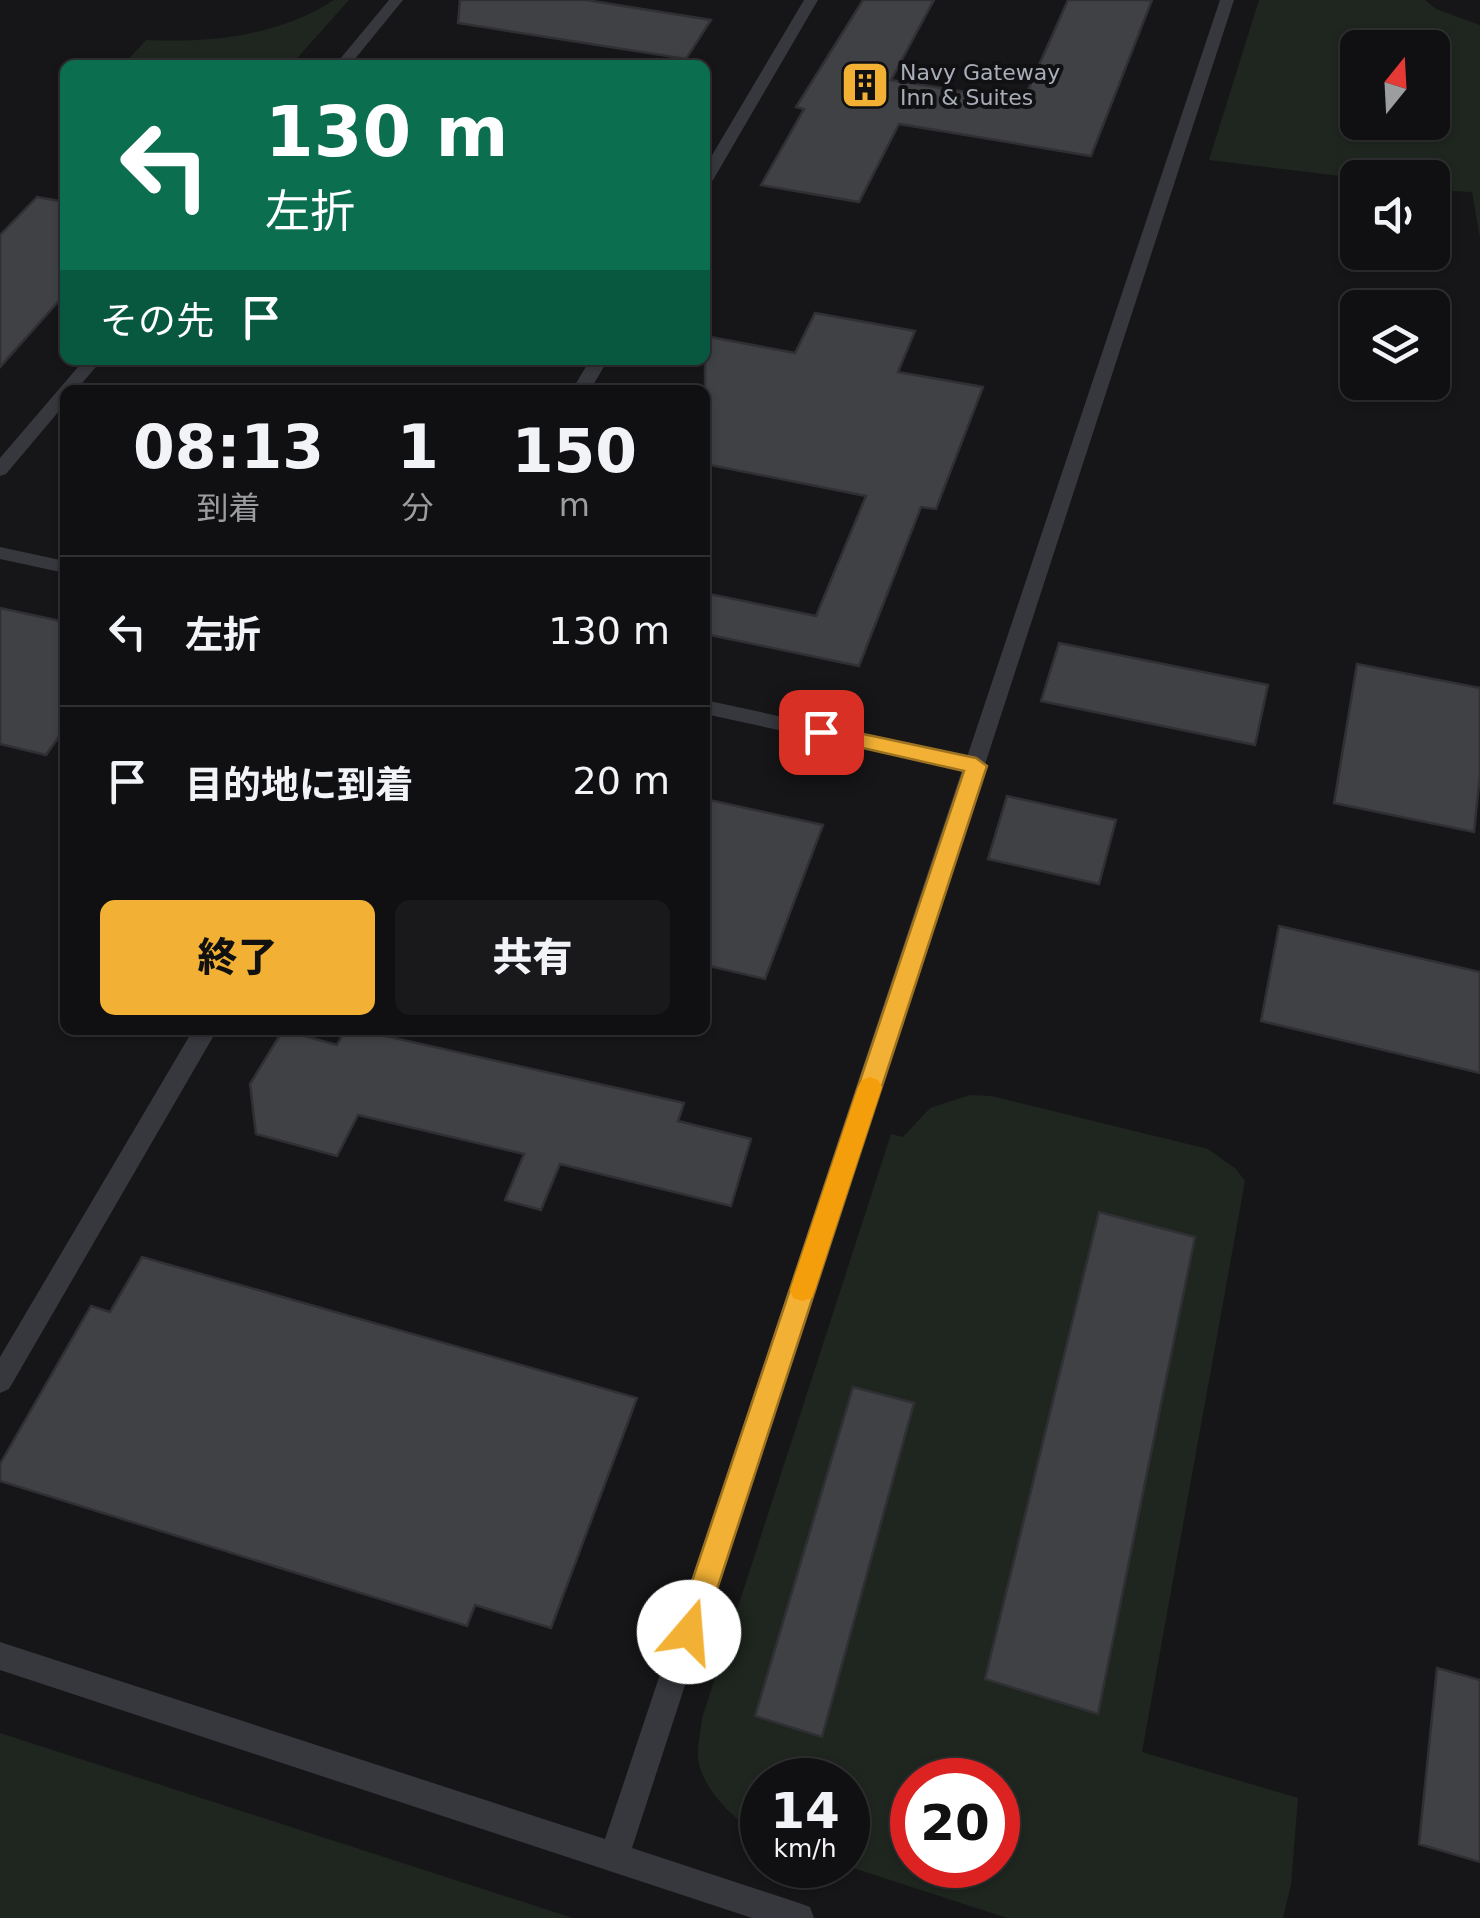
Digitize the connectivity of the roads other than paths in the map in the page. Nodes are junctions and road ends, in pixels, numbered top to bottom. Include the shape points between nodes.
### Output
1 (396, 0) edge
2 (811, 0) edge
3 (1227, 0) edge
4 (346, 60) edge
5 (710, 172) edge
6 (89, 365) edge
7 (72, 385) edge
8 (60, 399) edge
9 (0, 470) edge
10 (0, 553) edge
11 (60, 566) edge
12 (710, 708) edge
13 (976, 766) junction
14 (202, 1035) edge
15 (0, 1381) edge
16 (0, 1656) edge
17 (614, 1857) junction
18 (800, 1918) edge

1 - 4 lane
2 - 5 lane
3 - 13 lane
6 - 7 lane
8 - 9 lane
10 - 11 lane
12 - 13 lane
13 - 17 lane
14 - 15 lane
16 - 17 lane
17 - 18 lane

